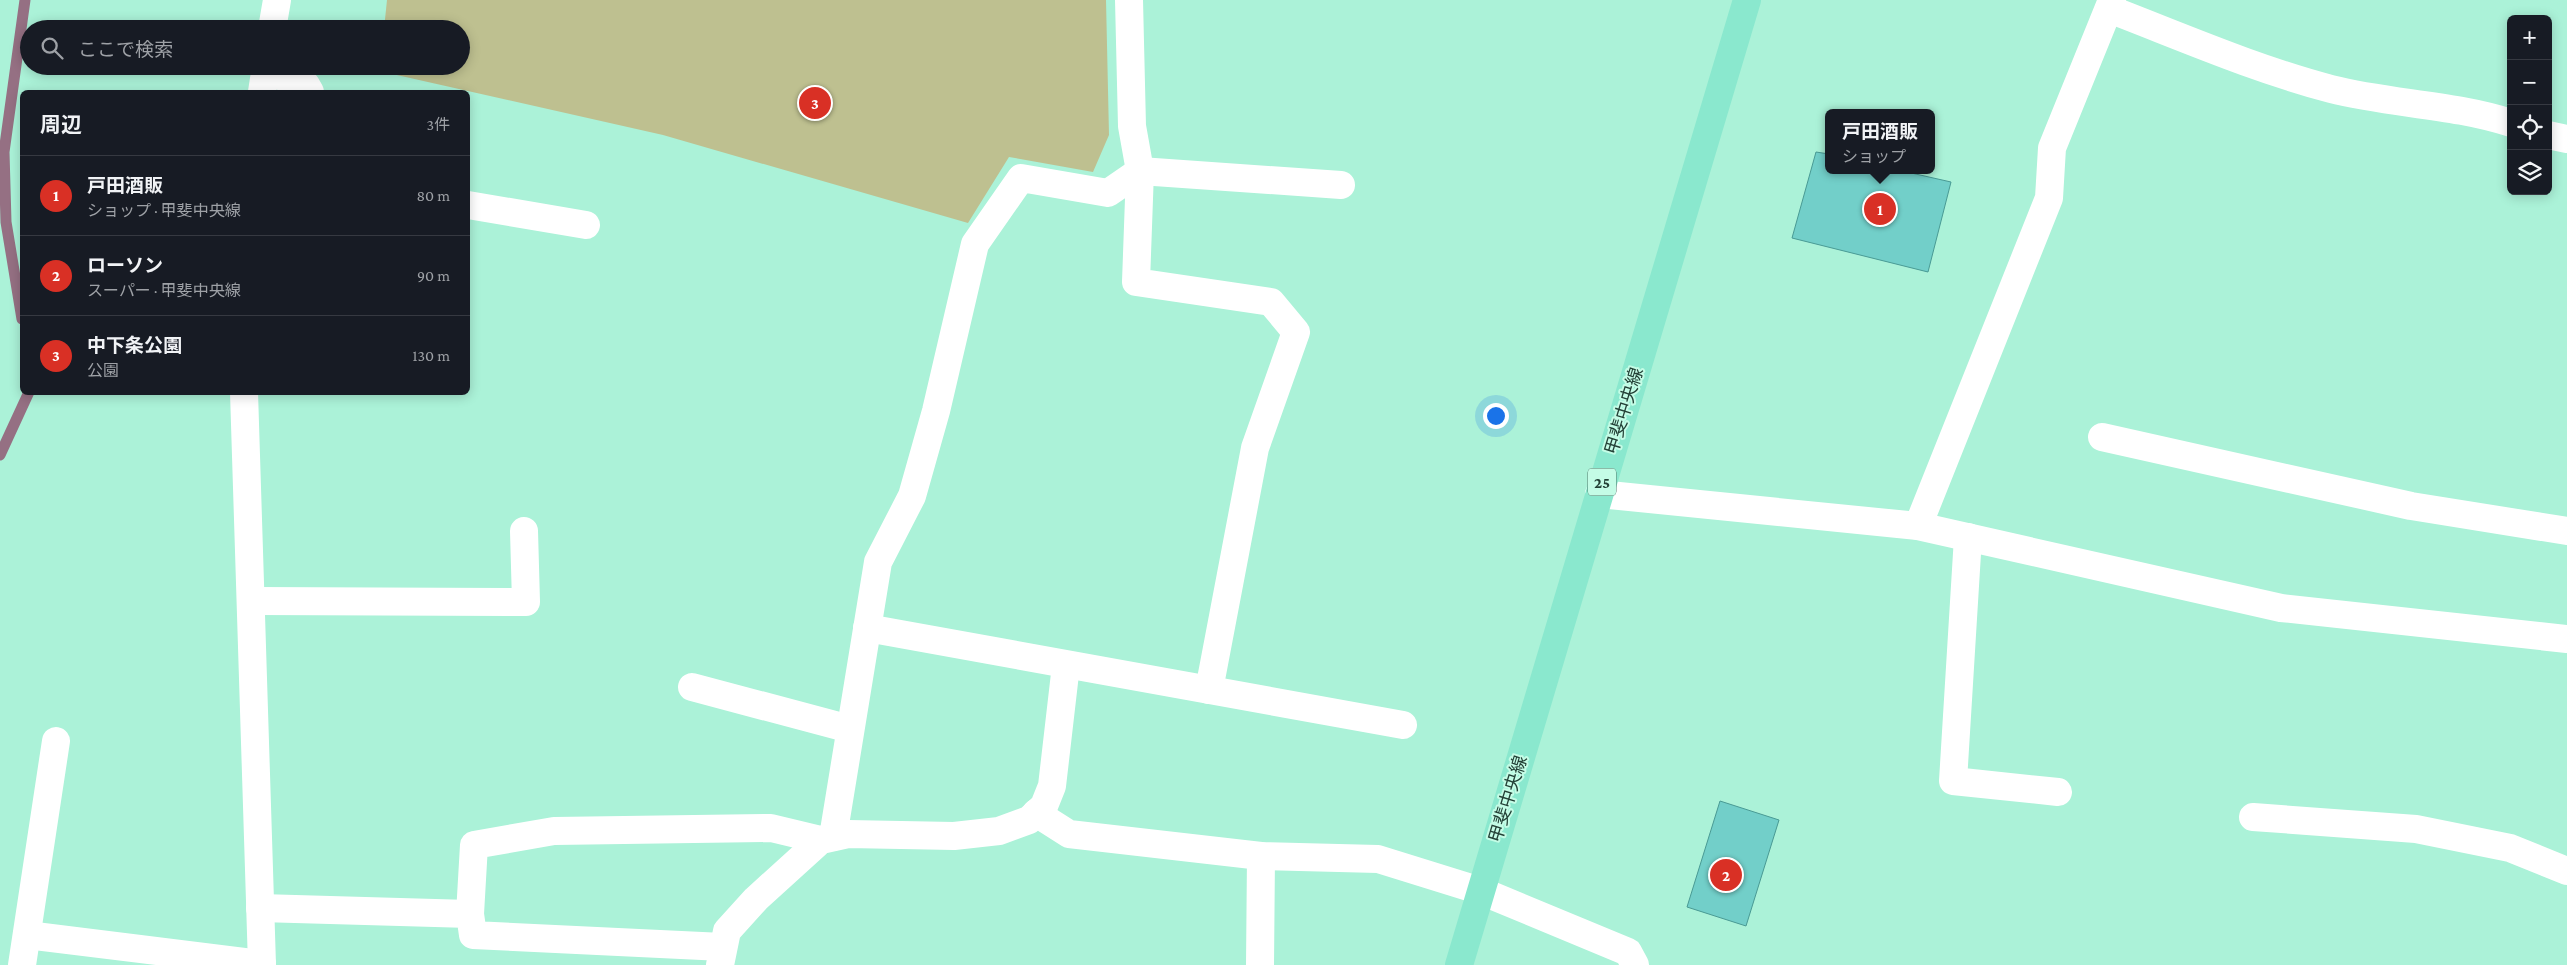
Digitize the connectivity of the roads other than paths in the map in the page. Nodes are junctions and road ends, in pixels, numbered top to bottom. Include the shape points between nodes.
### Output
1 (277, 0) edge
2 (1129, 0) edge
3 (1747, 0) edge
4 (2111, 4) edge
5 (274, 20) edge
6 (265, 77) edge
7 (309, 90) edge
8 (2507, 122) edge
9 (2552, 136) edge
10 (2567, 138) edge
11 (1140, 171) junction
12 (1342, 185) dead end
13 (470, 205) edge
14 (586, 225) dead end
15 (244, 395) edge
16 (2102, 437) dead end
17 (1599, 494) junction
18 (1918, 526) junction
19 (524, 531) dead end
20 (2567, 532) edge
21 (1968, 537) junction
22 (251, 600) junction
23 (867, 628) junction
24 (2567, 639) edge
25 (1066, 665) junction
26 (692, 687) dead end
27 (1209, 690) junction
28 (1403, 725) dead end
29 (850, 729) junction
30 (56, 741) dead end
31 (2058, 792) dead end
32 (1036, 814) junction
33 (2253, 817) dead end
34 (827, 839) junction
35 (1261, 856) junction
36 (2567, 871) edge
37 (1481, 891) junction
38 (260, 908) junction
39 (470, 914) junction
40 (27, 935) junction
41 (722, 956) edge
42 (262, 964) edge
43 (22, 965) edge
44 (1260, 965) edge
45 (1459, 965) edge
46 (1635, 965) edge

1 - 5 street
2 - 11 street via 1132,126
3 - 17 main road, 甲斐中央線 / 25
4 - 8 street via 2245,62 2332,89 2483,114
4 - 18 street via 2052,148 2049,198
6 - 7 street via 306,85
9 - 10 street
11 - 12 street
11 - 23 street via 1108,193 1020,178 975,244 936,411 912,496 878,562
11 - 27 street via 1136,282 1271,302 1296,332 1255,448
13 - 14 street
15 - 22 street
16 - 20 street via 2411,506
17 - 18 street
17 - 37 main road, 甲斐中央線 / 25
18 - 21 street
19 - 22 street via 526,602
21 - 24 street via 2281,608
21 - 31 street via 1953,781
22 - 38 street
23 - 25 street
23 - 29 street
25 - 27 street
25 - 32 street via 1052,786 1044,806
26 - 29 street
27 - 28 street
29 - 34 street
30 - 40 street
32 - 34 street via 1029,820 990,832 954,836 848,834
32 - 35 street via 1069,834
33 - 36 street via 2416,829 2510,848
34 - 39 street via 771,828 554,831 474,845
34 - 41 street via 756,899 733,924 727,931
35 - 37 street via 1378,859
35 - 44 street
37 - 45 main road, 甲斐中央線 / 25
37 - 46 street via 1628,952
38 - 39 street
38 - 42 street
39 - 41 street via 473,935
40 - 42 street
40 - 43 street

